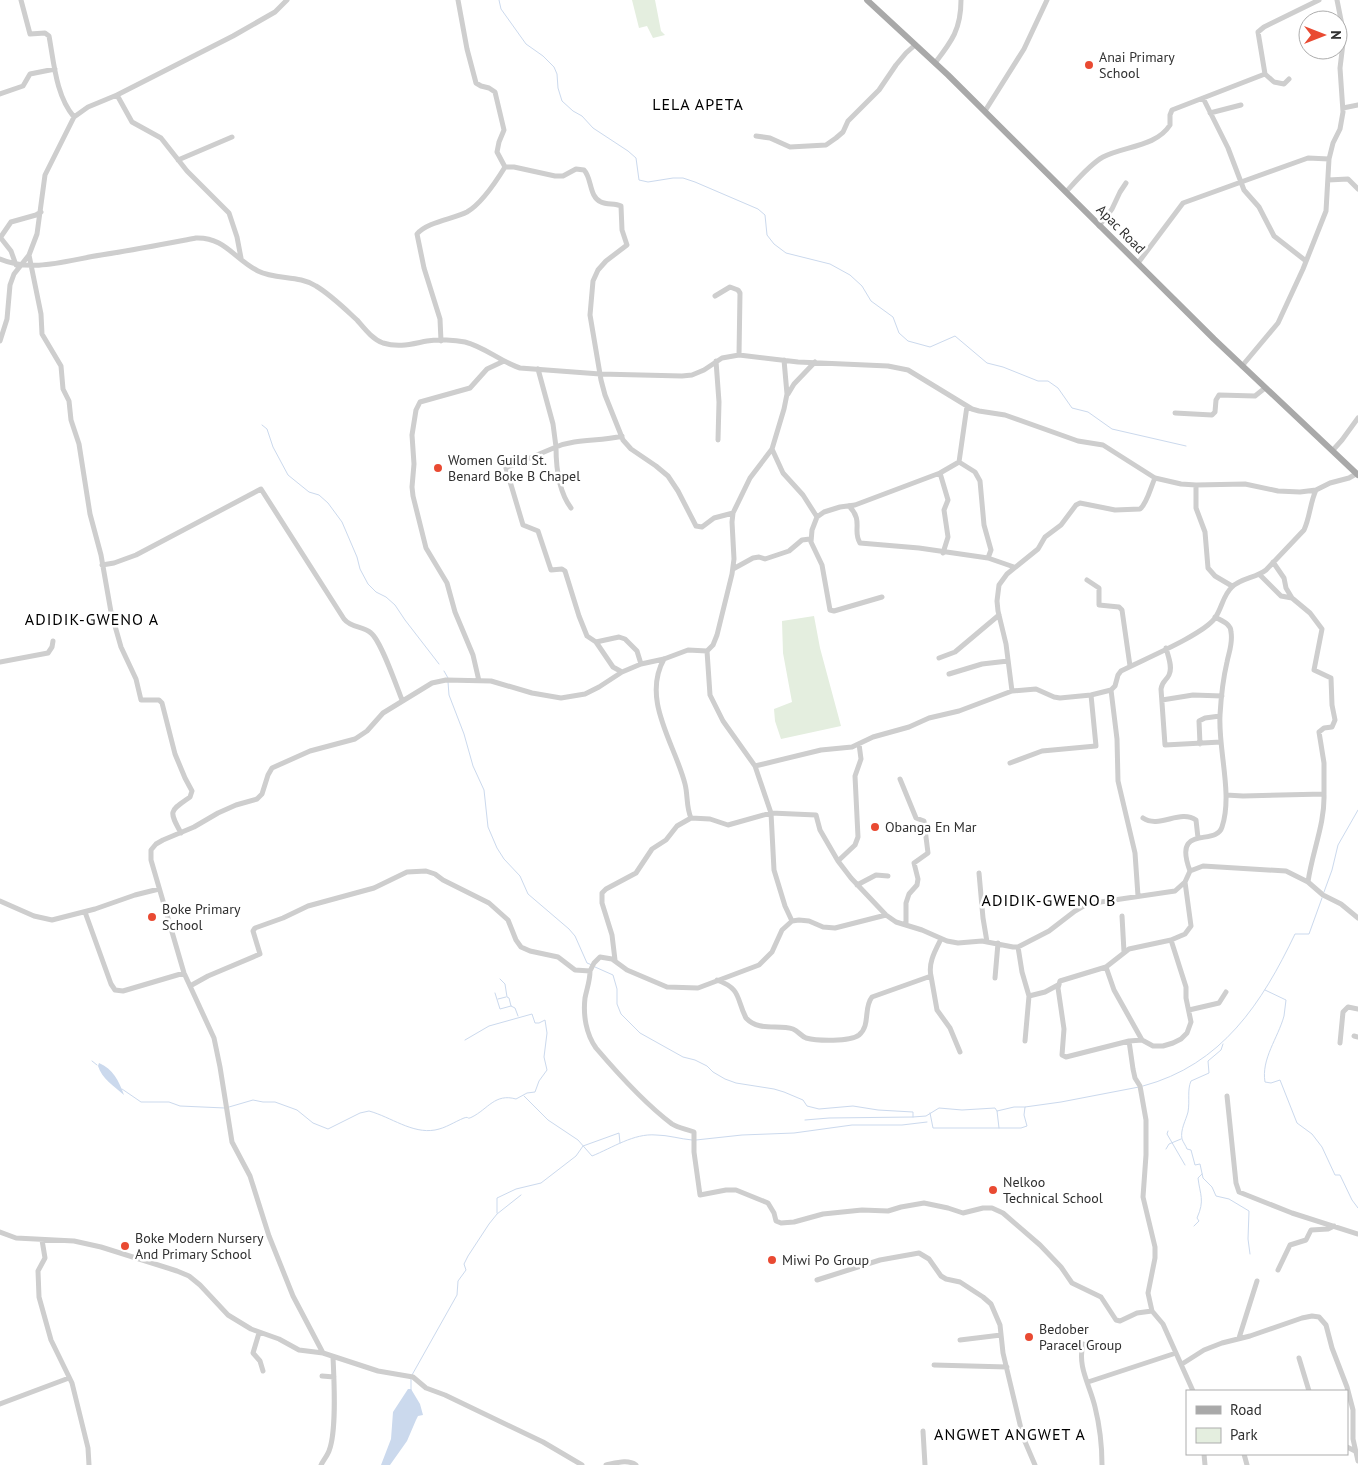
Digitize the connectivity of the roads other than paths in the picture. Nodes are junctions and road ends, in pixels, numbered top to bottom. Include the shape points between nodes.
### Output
1 (21, 0) edge
2 (287, 0) edge
3 (458, 0) edge
4 (867, 0) edge
5 (961, 0) edge
6 (1047, 0) edge
7 (1318, 0) edge
8 (1338, 0) edge
9 (915, 45) junction
10 (935, 63) junction
11 (55, 69) junction
12 (1265, 74) junction
13 (1289, 79) dead end
14 (0, 94) edge
15 (117, 95) junction
16 (1203, 98) junction
17 (1358, 105) edge
18 (1241, 106) dead end
19 (1343, 108) junction
20 (985, 111) junction
21 (1210, 113) junction
22 (74, 117) junction
23 (756, 136) dead end
24 (232, 137) dead end
25 (1329, 159) junction
26 (178, 160) junction
27 (505, 167) junction
28 (1328, 180) junction
29 (1126, 183) dead end
30 (1240, 184) junction
31 (1358, 189) edge
32 (1066, 192) junction
33 (41, 212) junction
34 (1099, 226) junction
35 (0, 238) edge
36 (29, 255) junction
37 (0, 259) edge
38 (241, 259) junction
39 (1306, 261) junction
40 (1138, 264) junction
41 (18, 265) junction
42 (32, 266) junction
43 (715, 296) dead end
44 (0, 341) edge
45 (441, 341) junction
46 (738, 355) junction
47 (784, 360) junction
48 (504, 361) junction
49 (716, 361) junction
50 (815, 362) junction
51 (1242, 366) junction
52 (538, 369) junction
53 (600, 374) junction
54 (1265, 388) junction
55 (787, 394) junction
56 (967, 406) junction
57 (1175, 413) dead end
58 (1358, 418) edge
59 (622, 436) junction
60 (718, 440) dead end
61 (556, 447) junction
62 (772, 449) junction
63 (1332, 450) junction
64 (959, 462) junction
65 (940, 473) junction
66 (1357, 474) edge
67 (1155, 478) junction
68 (1196, 486) junction
69 (1316, 490) junction
70 (849, 506) junction
71 (571, 508) dead end
72 (733, 512) junction
73 (817, 517) junction
74 (810, 539) junction
75 (943, 553) junction
76 (988, 558) junction
77 (1274, 562) junction
78 (102, 565) junction
79 (1014, 567) junction
80 (733, 569) junction
81 (1260, 575) junction
82 (1087, 580) dead end
83 (1232, 586) junction
84 (882, 597) dead end
85 (1292, 598) junction
86 (999, 615) junction
87 (1215, 617) junction
88 (53, 641) dead end
89 (596, 642) junction
90 (1166, 648) junction
91 (707, 651) junction
92 (939, 658) dead end
93 (664, 659) junction
94 (0, 662) edge
95 (1008, 662) junction
96 (641, 664) junction
97 (1130, 666) junction
98 (622, 672) junction
99 (949, 674) dead end
100 (479, 681) junction
101 (1111, 690) junction
102 (1012, 691) junction
103 (1091, 695) junction
104 (1222, 696) junction
105 (402, 700) junction
106 (1162, 700) junction
107 (1220, 716) junction
108 (1221, 742) junction
109 (859, 744) junction
110 (1200, 744) junction
111 (1010, 763) dead end
112 (755, 766) junction
113 (900, 779) dead end
114 (1324, 794) junction
115 (1226, 795) junction
116 (771, 813) junction
117 (691, 818) junction
118 (1143, 818) dead end
119 (181, 833) junction
120 (1198, 838) junction
121 (838, 860) junction
122 (1190, 871) junction
123 (979, 873) dead end
124 (888, 876) dead end
125 (1185, 882) junction
126 (1308, 882) junction
127 (857, 885) junction
128 (159, 889) junction
129 (1138, 896) junction
130 (0, 901) edge
131 (85, 912) junction
132 (886, 915) junction
133 (1122, 916) dead end
134 (1358, 918) edge
135 (792, 921) junction
136 (906, 925) junction
137 (941, 939) junction
138 (1171, 940) junction
139 (988, 942) junction
140 (998, 943) junction
141 (1018, 947) junction
142 (1124, 952) junction
143 (615, 960) junction
144 (1106, 967) junction
145 (590, 970) junction
146 (184, 973) junction
147 (931, 976) junction
148 (995, 978) dead end
149 (717, 980) junction
150 (1058, 985) junction
151 (190, 986) junction
152 (1226, 992) dead end
153 (1029, 996) junction
154 (1358, 1009) edge
155 (1189, 1010) junction
156 (1142, 1040) junction
157 (1025, 1041) dead end
158 (1129, 1041) junction
159 (1340, 1043) dead end
160 (960, 1052) dead end
161 (1227, 1096) dead end
162 (1334, 1226) junction
163 (0, 1232) edge
164 (1358, 1234) edge
165 (42, 1240) junction
166 (1278, 1270) dead end
167 (817, 1280) dead end
168 (1257, 1282) dead end
169 (1152, 1311) junction
170 (259, 1333) junction
171 (1001, 1335) junction
172 (1239, 1338) junction
173 (960, 1340) dead end
174 (1083, 1344) dead end
175 (323, 1353) junction
176 (1176, 1353) junction
177 (333, 1357) junction
178 (1299, 1358) dead end
179 (1182, 1364) junction
180 (934, 1365) dead end
181 (1006, 1367) junction
182 (263, 1371) dead end
183 (322, 1376) dead end
184 (334, 1377) junction
185 (69, 1378) junction
186 (1088, 1382) junction
187 (1193, 1390) edge
188 (1309, 1390) edge
189 (0, 1404) edge
190 (923, 1431) dead end
191 (1348, 1448) edge
192 (1355, 1451) junction
193 (1358, 1461) edge
194 (89, 1465) edge
195 (321, 1465) edge
196 (582, 1465) edge
197 (606, 1465) edge
198 (636, 1465) edge
199 (925, 1465) edge
200 (1035, 1465) edge
201 (1102, 1465) edge

1 - 11 street via 30,34 45,33 49,36
2 - 15 street via 275,12 233,36
3 - 27 street via 475,80 478,85 495,92 504,130 497,152
4 - 9 main road, Apac Road
5 - 10 street via 954,39
6 - 20 street via 1024,49
7 - 12 street via 1258,32
8 - 19 street via 1344,35 1340,68
9 - 10 main road, Apac Road
9 - 23 street via 879,90 848,120 843,132 826,145 790,146
10 - 20 main road, Apac Road
11 - 14 street via 30,74 23,86
11 - 22 street via 66,106
12 - 13 street via 1278,84
12 - 16 street
15 - 22 street via 88,107
15 - 26 street via 132,122 161,138
16 - 21 street
16 - 32 street via 1172,110 1167,129 1144,144 1095,162
17 - 19 street
18 - 21 street
19 - 25 street via 1340,129
20 - 32 main road, Apac Road
21 - 30 street via 1228,148
22 - 33 street via 45,175
24 - 26 street
25 - 28 street
25 - 30 street via 1308,158
26 - 38 street via 229,213
27 - 45 street via 471,209 418,234 424,268 440,319
27 - 53 street via 555,176 563,176 576,169 584,170 597,200 621,206 626,245 598,270 591,290 590,315
28 - 31 street via 1348,179
28 - 39 street via 1326,210
29 - 34 street
30 - 39 street via 1259,207 1274,236
30 - 40 street via 1181,205
32 - 34 main road, Apac Road
33 - 35 street via 11,222
33 - 36 street via 38,234
34 - 40 main road, Apac Road
35 - 41 street
36 - 41 street
36 - 42 street
37 - 41 street
38 - 42 street via 219,242 202,238
38 - 45 street via 261,272 316,285 383,343 408,346
39 - 51 street via 1278,323
40 - 51 main road, Apac Road
41 - 42 street
41 - 44 street via 10,285 7,319
42 - 78 street via 42,334 61,366 63,389 79,444
43 - 46 street via 730,288 740,292
45 - 48 street via 464,342
46 - 47 street
46 - 49 street
47 - 50 street
47 - 55 street
48 - 52 street via 520,368
48 - 100 street via 487,369 470,388 420,402 412,435 412,486 423,541 447,583 455,612 474,656
49 - 53 street via 692,375
49 - 60 street
50 - 55 street
50 - 56 street via 908,370
51 - 54 main road, Apac Road
52 - 53 street
52 - 61 street
53 - 59 street
54 - 57 street via 1255,396 1219,395 1216,412 1212,415
54 - 63 main road, Apac Road
55 - 62 street
56 - 64 street
56 - 67 street via 1005,415 1078,441 1103,445
58 - 63 street
59 - 61 street
59 - 72 street via 631,449 668,476 697,527
61 - 71 street via 559,476
61 - 89 street via 506,468 523,525 538,531 551,570 565,571 587,636
62 - 72 street via 750,478
62 - 73 street via 783,473
63 - 66 main road, Apac Road
64 - 65 street
64 - 76 street via 974,472 980,481 984,526 991,550
65 - 70 street
65 - 75 street via 948,500 944,514 948,533
66 - 69 street
67 - 68 street
67 - 79 street via 1140,510 1076,505 1061,525 1045,537 1038,549
68 - 69 street via 1245,484 1278,491
68 - 83 street via 1196,508 1205,532 1208,568
69 - 77 street via 1304,530
70 - 73 street
70 - 75 street via 857,518 860,543
72 - 80 street
73 - 74 street
74 - 80 street via 802,540 789,551 766,559 753,558
74 - 84 street via 822,565 830,610
75 - 76 street
76 - 79 street
77 - 81 street
77 - 85 street
78 - 105 street via 136,555 261,490 344,619 365,628 377,639
78 - 119 street via 117,635 136,679 141,700 159,700 162,703 173,747 192,791 190,797 177,805 173,812
79 - 86 street via 999,585
80 - 91 street via 714,643
81 - 83 street
81 - 85 street via 1281,596
82 - 97 street via 1099,588 1099,605 1122,610
83 - 87 street
85 - 114 street via 1321,627 1314,670 1331,678 1335,723 1319,732
86 - 92 street via 956,652
86 - 95 street
87 - 90 street via 1198,631
87 - 104 street via 1231,630
88 - 94 street via 48,653
89 - 96 street via 619,637 625,639 637,651
89 - 98 street via 609,664
90 - 97 street
90 - 106 street via 1170,674 1162,684
91 - 93 street via 688,650
91 - 112 street via 710,696
93 - 96 street
93 - 117 street via 656,678 658,708 686,784
95 - 99 street via 974,666
95 - 102 street
96 - 98 street
97 - 101 street via 1120,673
98 - 100 street via 585,694 561,698 497,682
100 - 105 street via 438,681
101 - 103 street
101 - 129 street via 1118,779 1135,853
102 - 103 street via 1036,689 1056,698
102 - 109 street
103 - 111 street via 1096,746 1042,750
104 - 106 street via 1193,695
104 - 107 street
105 - 119 street via 383,713 367,732 354,739 310,750 272,768 257,799 236,805
106 - 110 street via 1165,745
107 - 108 street
107 - 110 street via 1199,721
108 - 110 street
108 - 115 street
109 - 112 street
109 - 121 street via 861,759 855,776 858,837
112 - 116 street
113 - 136 street via 916,818 924,821 929,849 914,863 918,879 906,903
114 - 115 street
114 - 126 street via 1323,819
115 - 120 street via 1222,829 1216,835
116 - 117 street via 728,825 710,819
116 - 121 street via 816,815 820,830
116 - 135 street via 774,870
117 - 143 street via 652,849 636,872 602,893
118 - 120 street via 1157,821 1192,817 1197,823
119 - 128 street via 163,840 151,850
120 - 122 street via 1187,845
121 - 127 street
122 - 125 street
122 - 126 street via 1203,866 1282,870
123 - 139 street via 982,918
124 - 127 street via 876,876
125 - 129 street via 1172,893
125 - 138 street via 1191,926 1186,934
126 - 134 street
127 - 132 street
128 - 131 street
128 - 146 street
129 - 141 street via 1087,904 1049,931
130 - 131 street via 48,920
131 - 146 street via 115,990 120,992
132 - 135 street via 835,928 810,921
132 - 136 street
133 - 142 street
135 - 149 street via 782,930 772,952 762,963
136 - 137 street
137 - 139 street via 954,943
137 - 147 street via 930,966
138 - 142 street
138 - 155 street via 1185,982
139 - 140 street
140 - 141 street
140 - 148 street
141 - 153 street
142 - 144 street
143 - 145 street via 600,957
143 - 149 street via 627,970 668,988 698,988
144 - 150 street via 1060,981
144 - 156 street via 1114,990
145 - 151 street via 575,970 558,957 521,947 508,920 489,904 435,874 419,871 402,874 374,888 308,906 255,928 253,932 260,954
145 - 169 street via 585,1012 590,1038 650,1107 671,1124 694,1132 700,1194 736,1190 768,1203 776,1221 781,1223 823,1214 888,1211 924,1203 963,1213 992,1208 1003,1213 1040,1245 1072,1283 1101,1297 1116,1320
146 - 151 street
147 - 149 street via 872,997 861,1033 852,1039 842,1040 806,1038 793,1029 751,1023 744,1016 736,991
147 - 160 street via 937,1010
150 - 153 street
150 - 158 street via 1064,1029 1063,1056
151 - 175 street via 214,1038 232,1142 250,1176 268,1236 293,1296
152 - 155 street via 1219,1003
153 - 157 street
154 - 159 street via 1345,1009
155 - 156 street via 1191,1025 1178,1041 1158,1046
156 - 158 street
158 - 169 street via 1146,1120 1143,1197 1155,1247 1148,1286
161 - 162 street via 1239,1192
162 - 164 street
162 - 166 street via 1311,1230 1306,1240 1292,1244
163 - 165 street via 16,1238
165 - 170 street via 74,1241 101,1247 189,1276 228,1315
165 - 185 street via 45,1258 38,1271 39,1297 51,1340
167 - 171 street via 880,1260 922,1254 941,1276 960,1282 990,1304
168 - 172 street
169 - 176 street via 1163,1324
170 - 175 street via 298,1350
170 - 182 street via 253,1353
171 - 173 street
171 - 181 street
172 - 179 street via 1204,1350
172 - 192 street via 1310,1316 1324,1321 1348,1387
174 - 186 street via 1080,1359
175 - 177 street
176 - 179 street
176 - 186 street
177 - 184 street
177 - 196 street via 378,1371 413,1377 432,1391 543,1442
178 - 188 street
179 - 187 street
180 - 181 street
181 - 200 street via 1023,1437
183 - 184 street
184 - 195 street via 332,1441
185 - 189 street
185 - 194 street via 88,1448
186 - 201 street via 1100,1429
190 - 199 street
191 - 192 street
192 - 193 street
197 - 198 street via 628,1462

